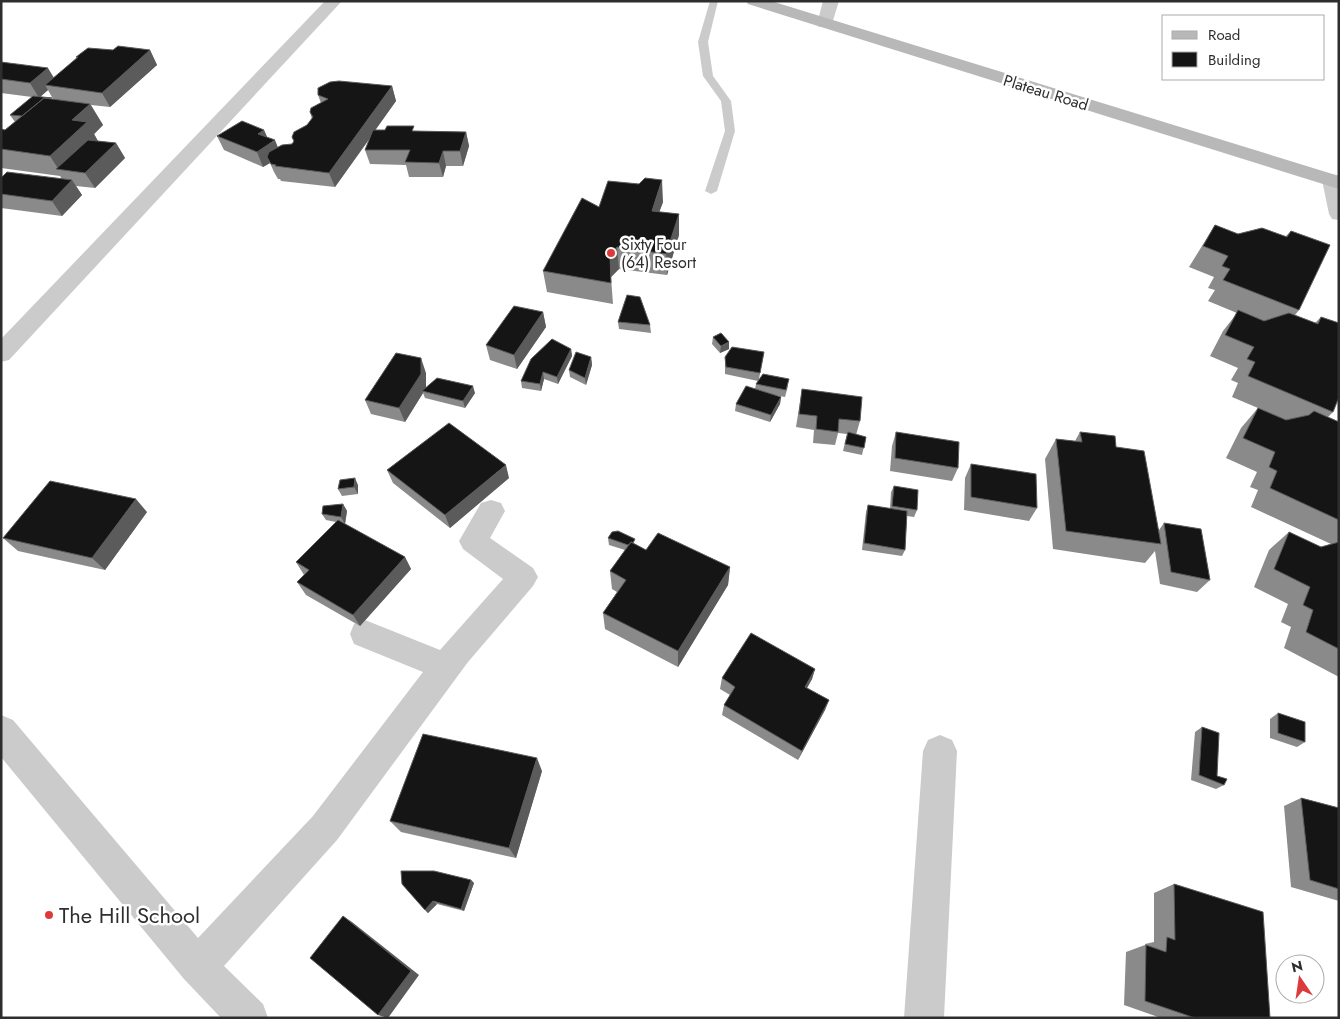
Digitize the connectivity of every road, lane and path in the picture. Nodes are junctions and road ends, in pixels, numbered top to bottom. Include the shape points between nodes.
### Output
1 (334, 1) edge
2 (714, 1) edge
3 (754, 1) edge
4 (831, 1) edge
5 (825, 24) junction
6 (1335, 181) edge
7 (711, 191) dead end
8 (1339, 214) edge
9 (1, 354) edge
10 (492, 511) dead end
11 (365, 634) dead end
12 (445, 668) junction
13 (1, 731) edge
14 (940, 751) dead end
15 (197, 966) junction
16 (249, 1018) edge
17 (924, 1018) edge

1 - 9 street
2 - 7 lane via 703,42 708,76 726,101 730,131
3 - 5 street, Plateau Road
4 - 5 street
5 - 6 street, Plateau Road
6 - 8 street
10 - 12 street via 472,541 523,577
11 - 12 street
12 - 15 street via 325,828
13 - 15 street
14 - 17 street
15 - 16 street

